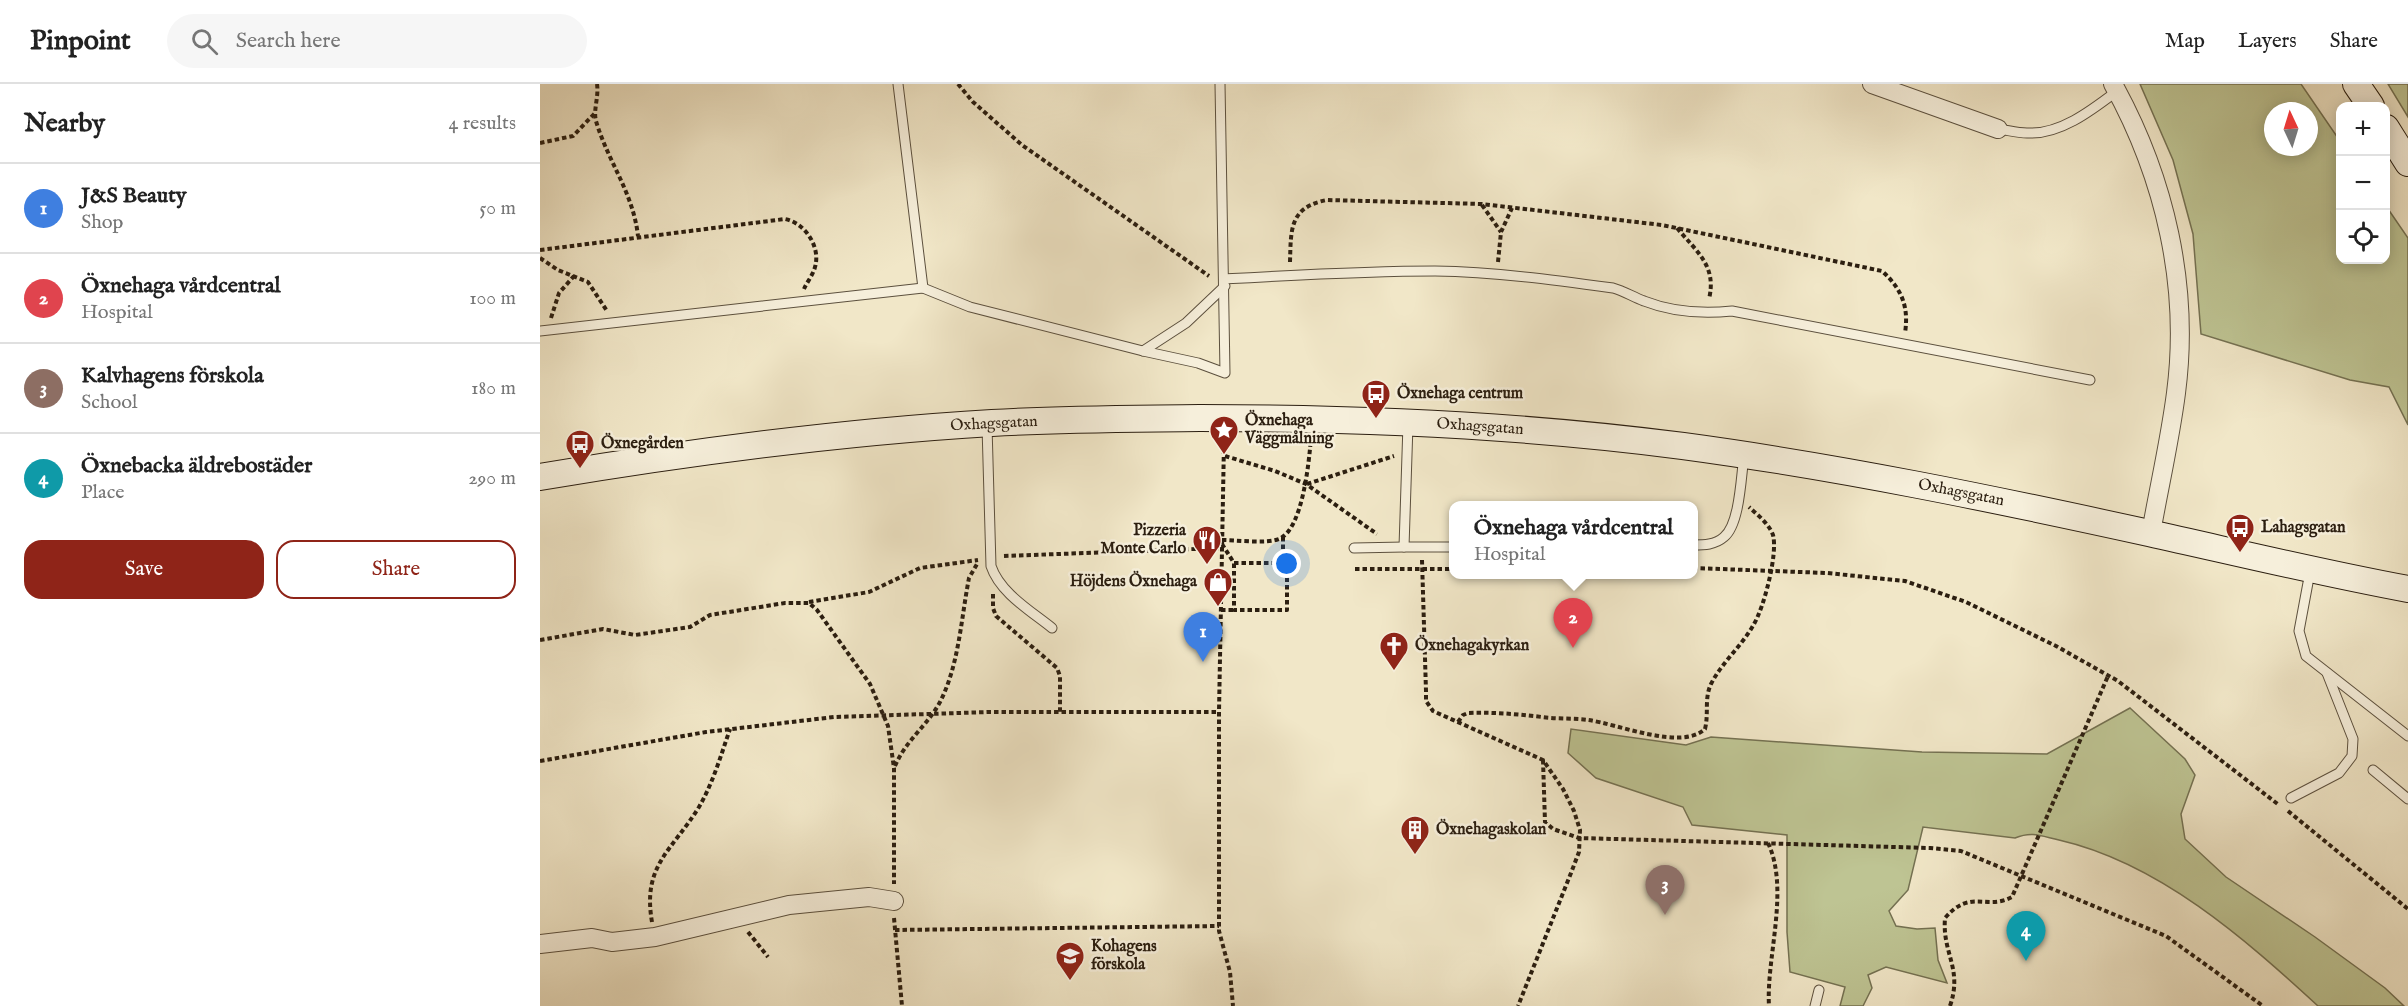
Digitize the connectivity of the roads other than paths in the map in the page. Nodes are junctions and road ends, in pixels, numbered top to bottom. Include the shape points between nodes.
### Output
1 (898, 84) edge
2 (1220, 84) edge
3 (1872, 84) edge
4 (2356, 84) edge
5 (2115, 87) edge
6 (2368, 102) edge
7 (1998, 129) joint
8 (2390, 136) edge
9 (2408, 163) edge
10 (1224, 283) junction
11 (923, 288) junction
12 (541, 331) edge
13 (1143, 351) junction
14 (2090, 380) dead end
15 (1408, 422) junction
16 (987, 423) junction
17 (1744, 455) junction
18 (540, 477) edge
19 (2151, 533) junction
20 (1698, 545) edge
21 (1399, 547) junction
22 (1449, 547) edge
23 (1354, 548) dead end
24 (2311, 570) junction
25 (2408, 588) edge
26 (1052, 628) dead end
27 (2326, 671) junction
28 (2408, 736) edge
29 (2373, 770) dead end
30 (2291, 798) dead end
31 (2408, 799) edge
32 (894, 901) road end
33 (540, 944) edge
34 (1818, 990) dead end
35 (1815, 1006) edge

1 - 11 lane
2 - 10 lane
3 - 7 street
4 - 6 street
5 - 7 lane via 2093,109 2064,124 2028,134
5 - 19 street via 2147,156 2174,252 2180,349
8 - 9 street
10 - 13 lane via 1186,323
10 - 13 lane via 1225,373
10 - 14 lane via 1290,275 1498,274 1613,288 1644,301 1705,314 1732,311
11 - 12 lane
11 - 13 lane via 970,307
15 - 16 street, Oxhagsgatan via 1181,418
15 - 17 street, Oxhagsgatan via 1564,433
15 - 21 lane
16 - 18 street, Oxhagsgatan via 773,444
16 - 26 lane via 991,561 995,577
17 - 19 street, Oxhagsgatan via 1965,494
17 - 20 lane via 1732,526 1726,537 1714,544
19 - 24 street, Oxhagsgatan
21 - 22 lane
21 - 23 lane
24 - 25 street, Oxhagsgatan
24 - 27 lane via 2300,631 2306,656
27 - 28 lane
27 - 30 lane via 2353,739 2352,756 2339,772
29 - 31 lane
32 - 33 street via 868,897 789,905 655,937
34 - 35 lane

